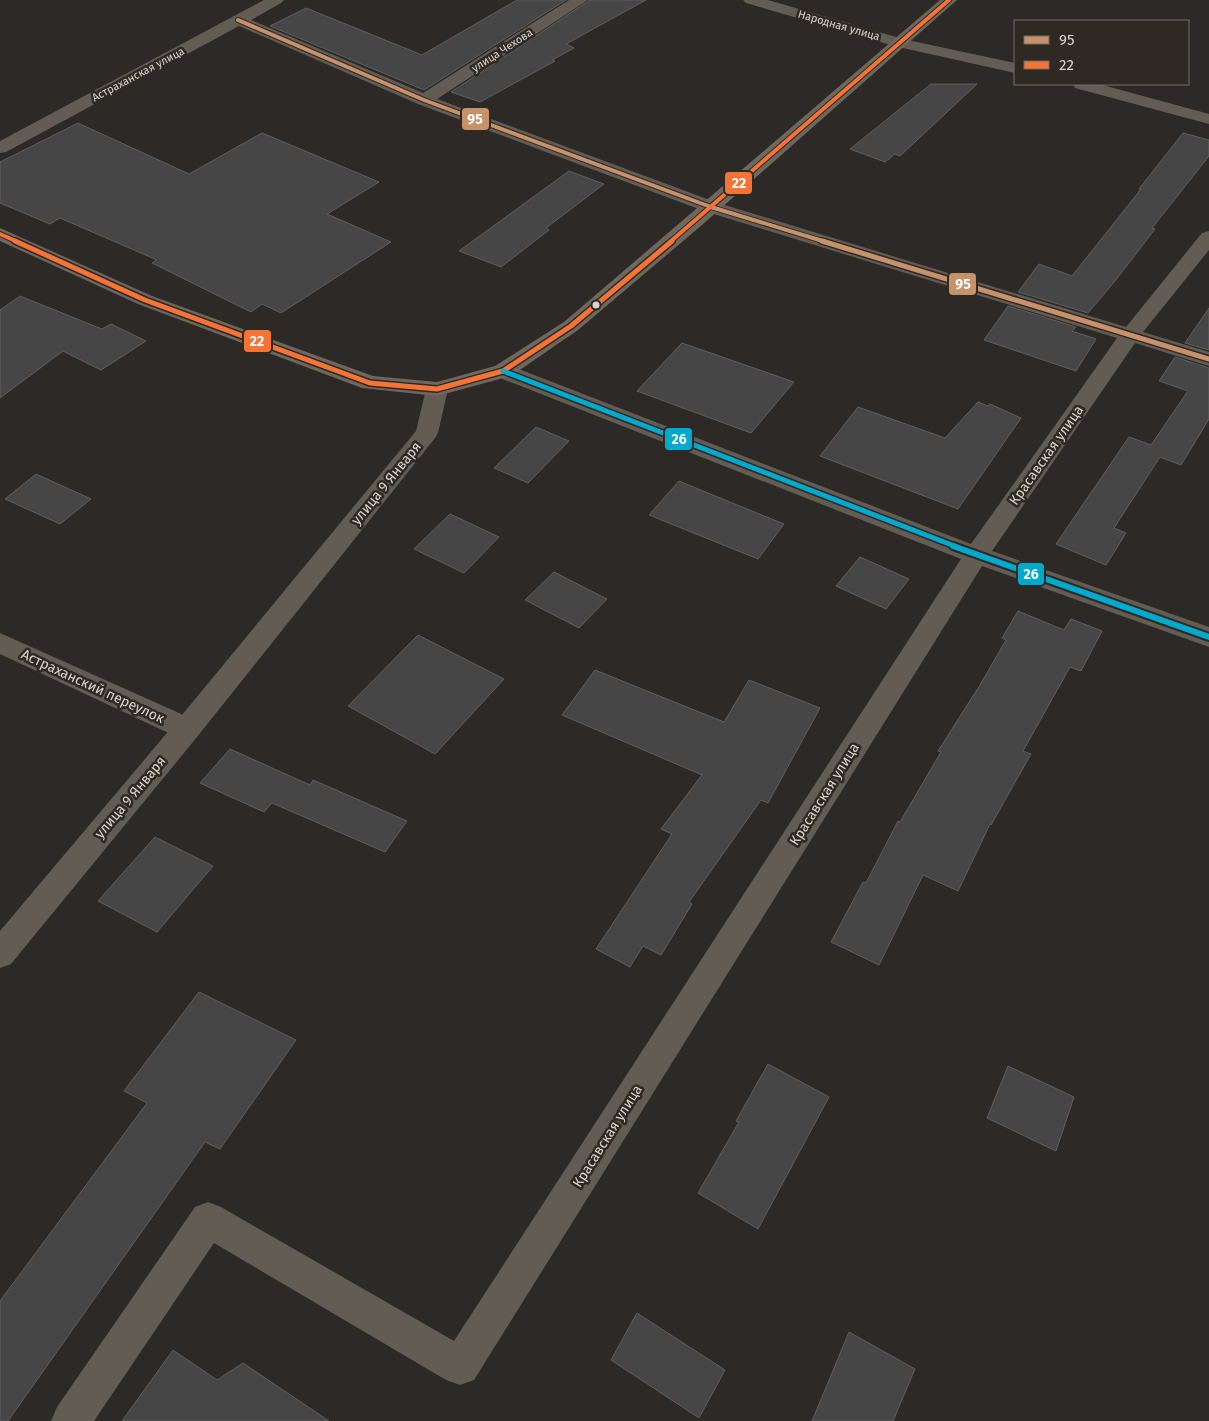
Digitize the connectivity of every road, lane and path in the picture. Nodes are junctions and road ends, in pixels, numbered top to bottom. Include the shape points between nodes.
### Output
1 (276, 0) edge
2 (580, 0) edge
3 (751, 0) edge
4 (949, 0) edge
5 (238, 20) junction
6 (900, 42) junction
7 (1014, 68) edge
8 (1085, 85) edge
9 (424, 100) junction
10 (1209, 119) edge
11 (0, 148) edge
12 (711, 207) junction
13 (0, 234) edge
14 (1209, 237) edge
15 (1130, 335) junction
16 (1209, 359) edge
17 (503, 371) junction
18 (437, 390) junction
19 (976, 556) junction
20 (1209, 637) edge
21 (0, 643) edge
22 (187, 729) junction
23 (0, 954) edge
24 (71, 1421) edge

1 - 5 street, Астраханская улица
2 - 9 street, улица Чехова
3 - 6 street, Народная улица
4 - 6 main road
5 - 9 street
5 - 11 street, Астраханская улица
6 - 7 street, Народная улица
6 - 12 main road
8 - 10 street
9 - 12 street
12 - 15 street
12 - 17 main road via 571,326
13 - 18 main road via 144,300 370,383
14 - 15 street, Красавская улица
15 - 16 street
15 - 19 street, Красавская улица
17 - 18 main road
17 - 19 street
18 - 22 street, улица 9 Января via 427,433
19 - 20 street
19 - 24 street, Красавская улица via 460,1366 208,1220
21 - 22 street, Астраханский переулок
22 - 23 street, улица 9 Января

